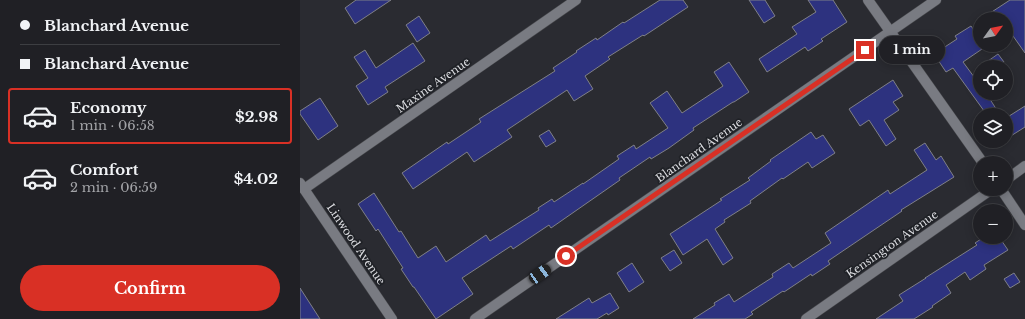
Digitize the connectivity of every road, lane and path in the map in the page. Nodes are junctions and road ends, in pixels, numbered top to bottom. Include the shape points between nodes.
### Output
1 (576, 0) edge
2 (868, 0) edge
3 (936, 0) edge
4 (890, 32) junction
5 (977, 156) edge
6 (1025, 166) edge
7 (1013, 175) edge
8 (302, 186) edge
9 (982, 196) edge
10 (1006, 196) edge
11 (1025, 225) edge
12 (392, 319) edge
13 (476, 319) edge
14 (806, 319) edge

1 - 8 street, Maxine Avenue
2 - 4 street
3 - 4 street, Blanchard Avenue
4 - 5 street
4 - 13 street, Blanchard Avenue
6 - 7 street
8 - 12 street, Linwood Avenue
9 - 14 street, Kensington Avenue
10 - 11 street

